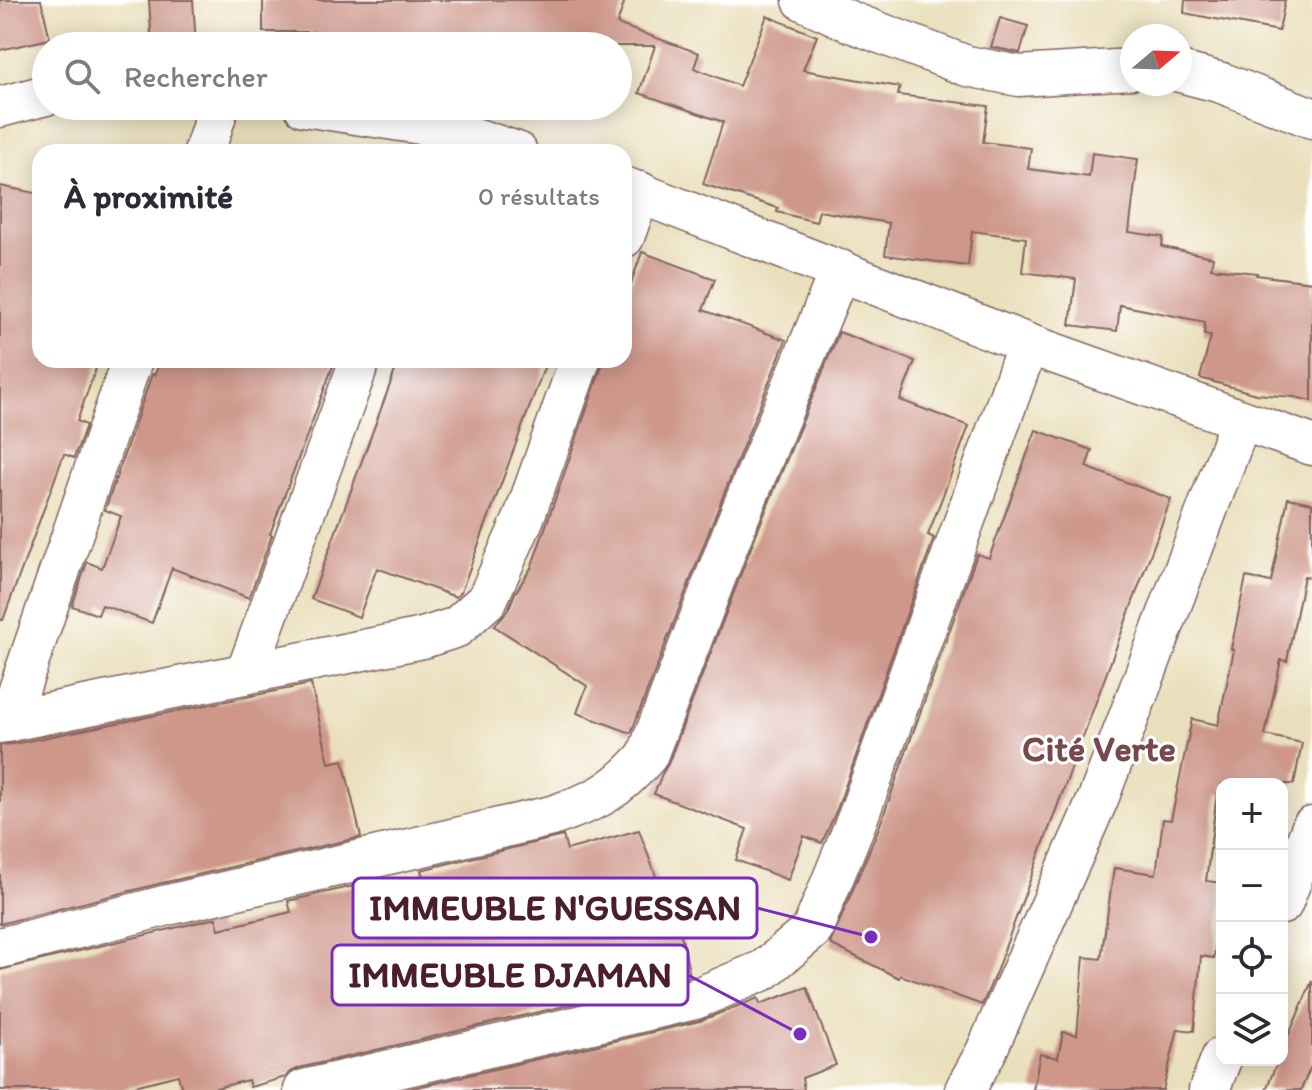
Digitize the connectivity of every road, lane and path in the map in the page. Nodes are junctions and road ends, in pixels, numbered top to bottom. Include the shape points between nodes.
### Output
1 (803, 0) edge
2 (1120, 70) edge
3 (1192, 75) edge
4 (32, 99) edge
5 (0, 107) edge
6 (1312, 118) edge
7 (214, 120) edge
8 (358, 120) edge
9 (436, 140) edge
10 (207, 144) edge
11 (463, 144) edge
12 (632, 189) edge
13 (840, 270) junction
14 (1028, 344) junction
15 (129, 368) edge
16 (357, 368) edge
17 (577, 368) edge
18 (1241, 420) junction
19 (1312, 445) edge
20 (246, 674) junction
21 (4, 722) edge
22 (1312, 827) edge
23 (1288, 889) edge
24 (0, 948) edge
25 (1218, 1066) edge
26 (304, 1090) edge
27 (965, 1090) edge
28 (1209, 1090) edge

1 - 2 street via 967,66 1019,76
3 - 6 street
4 - 5 street
7 - 10 street
8 - 9 street
9 - 11 street
12 - 13 street
13 - 14 street
13 - 24 street via 647,756 628,779 596,800 552,816
14 - 18 street
14 - 26 street via 858,817 812,930 764,970 695,999
15 - 21 street
16 - 20 street
17 - 20 street via 523,520 487,600 457,627 423,638
18 - 19 street
18 - 27 street via 1098,799
20 - 21 street
22 - 23 street
25 - 28 street

